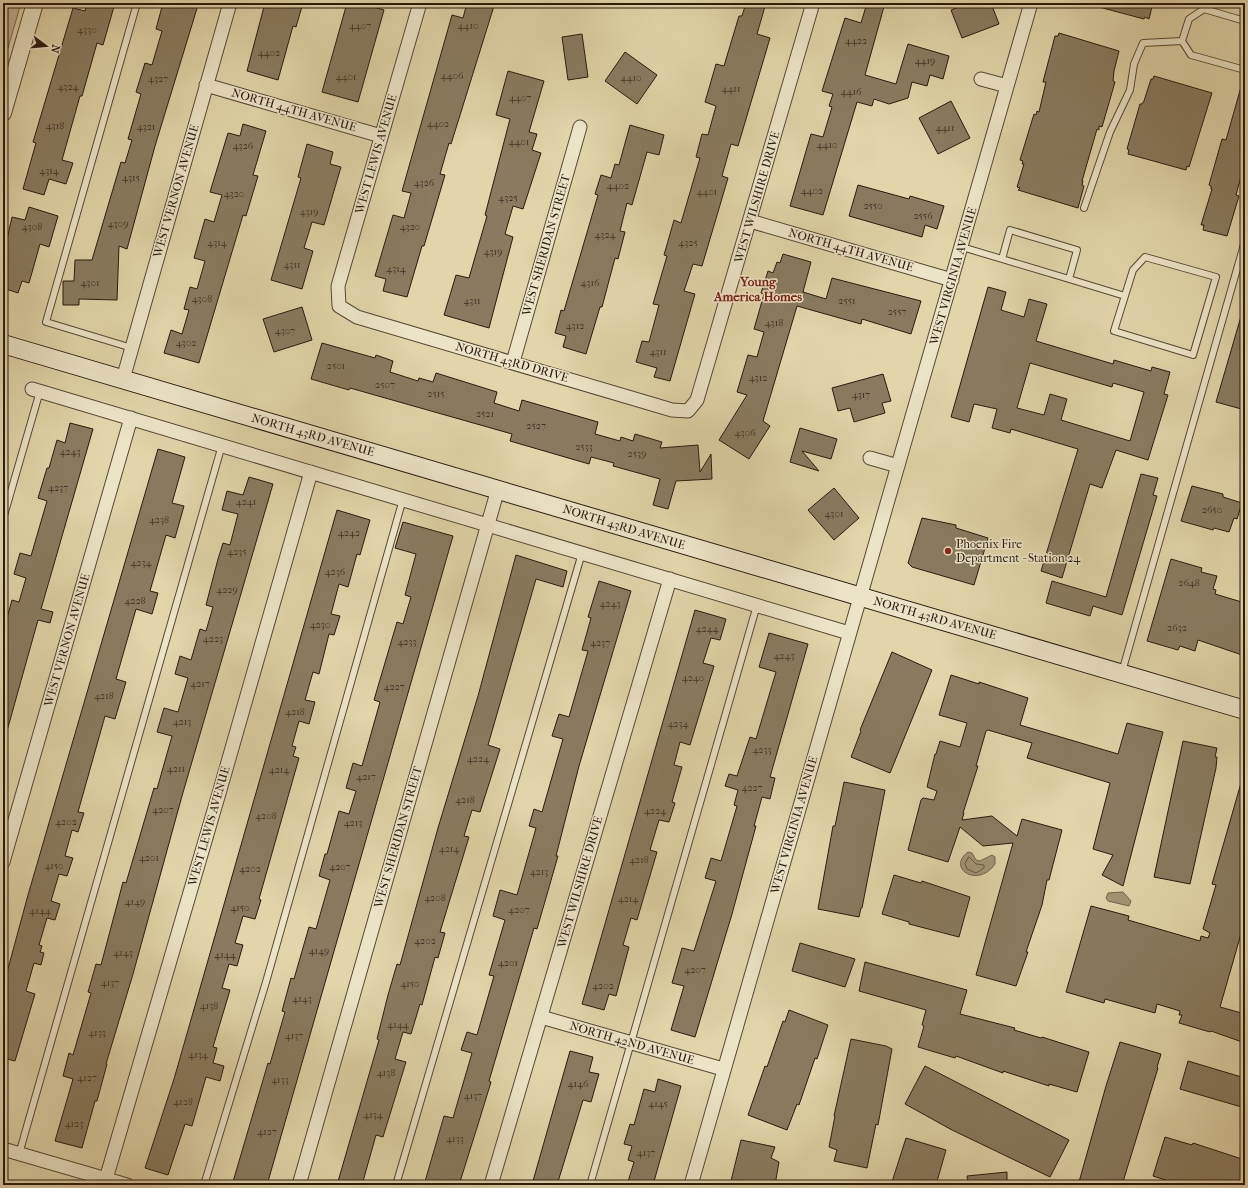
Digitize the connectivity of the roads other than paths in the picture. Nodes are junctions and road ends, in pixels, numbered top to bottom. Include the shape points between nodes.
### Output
1 (35, 3) edge
2 (137, 3) edge
3 (230, 3) edge
4 (420, 3) edge
5 (813, 3) edge
6 (1031, 3) edge
7 (1245, 21) edge
8 (1182, 41) junction
9 (1245, 70) edge
10 (981, 79) dead end
11 (206, 85) junction
12 (1007, 86) junction
13 (3, 113) edge
14 (580, 127) dead end
15 (381, 136) junction
16 (1084, 208) dead end
17 (750, 221) junction
18 (1245, 241) edge
19 (962, 247) junction
20 (1002, 259) junction
21 (1069, 279) junction
22 (952, 280) junction
23 (1125, 296) junction
24 (339, 306) joint
25 (3, 344) edge
26 (132, 348) junction
27 (513, 362) junction
28 (123, 379) junction
29 (36, 390) joint
30 (688, 411) joint
31 (131, 418) junction
32 (222, 446) junction
33 (870, 458) dead end
34 (898, 466) junction
35 (311, 472) junction
36 (498, 489) junction
37 (403, 499) junction
38 (3, 519) edge
39 (487, 524) junction
40 (582, 553) junction
41 (670, 579) junction
42 (860, 598) junction
43 (757, 605) junction
44 (849, 633) junction
45 (1122, 673) junction
46 (1245, 710) edge
47 (3, 862) edge
48 (541, 1017) junction
49 (631, 1043) junction
50 (723, 1069) junction
51 (3, 1149) edge
52 (19, 1154) junction
53 (106, 1179) junction
54 (127, 1185) edge
55 (204, 1185) edge
56 (299, 1185) edge
57 (396, 1185) edge
58 (491, 1185) edge
59 (590, 1185) edge
60 (691, 1185) edge

1 - 13 street
2 - 26 lane via 46,322
3 - 11 street, WEST VERNON AVENUE
4 - 15 street, WEST LEWIS AVENUE
5 - 17 street, WEST WILSHIRE DRIVE
6 - 12 street, WEST VIRGINIA AVENUE
7 - 8 lane via 1204,9 1189,19
8 - 9 lane via 1191,54
8 - 16 lane via 1143,43 1134,64 1130,90 1110,132
10 - 12 street
11 - 15 street, NORTH 44TH AVENUE
11 - 26 street, WEST VERNON AVENUE
12 - 19 street, WEST VIRGINIA AVENUE
14 - 27 street, WEST SHERIDAN STREET
15 - 24 street, WEST LEWIS AVENUE via 338,286
17 - 22 street, NORTH 44TH AVENUE
17 - 30 street, WEST WILSHIRE DRIVE via 698,400
18 - 45 lane
19 - 20 lane
19 - 22 street, WEST VIRGINIA AVENUE
20 - 21 lane
20 - 21 lane via 1010,230 1077,250
21 - 23 lane
22 - 34 street, WEST VIRGINIA AVENUE
23 - 23 lane via 1133,270 1145,257 1216,277 1193,355 1114,331
24 - 27 street, NORTH 43RD DRIVE via 357,317
25 - 28 main road, NORTH 43RD AVENUE
26 - 28 street, WEST VERNON AVENUE
27 - 30 street, NORTH 43RD DRIVE via 672,410
28 - 36 main road, NORTH 43RD AVENUE
29 - 31 street
29 - 38 lane
31 - 32 street
31 - 47 street, WEST VERNON AVENUE
32 - 35 street
32 - 52 lane
33 - 34 street
34 - 42 street, WEST VIRGINIA AVENUE
35 - 37 street
35 - 53 street, WEST LEWIS AVENUE
36 - 39 street, WEST SHERIDAN STREET
36 - 42 main road, NORTH 43RD AVENUE
37 - 39 street
37 - 55 lane via 266,982
39 - 40 street
39 - 56 street, WEST SHERIDAN STREET
40 - 41 street
40 - 57 lane
41 - 43 street
41 - 48 street, WEST WILSHIRE DRIVE
42 - 44 street, WEST VIRGINIA AVENUE
42 - 45 main road, NORTH 43RD AVENUE
43 - 44 street
43 - 49 lane
44 - 50 street, WEST VIRGINIA AVENUE
45 - 46 main road, NORTH 43RD AVENUE
48 - 49 street, NORTH 42ND AVENUE
48 - 58 street, WEST WILSHIRE DRIVE
49 - 50 street, NORTH 42ND AVENUE
49 - 59 lane
50 - 60 street, WEST VIRGINIA AVENUE
51 - 52 street
52 - 53 street
53 - 54 street

